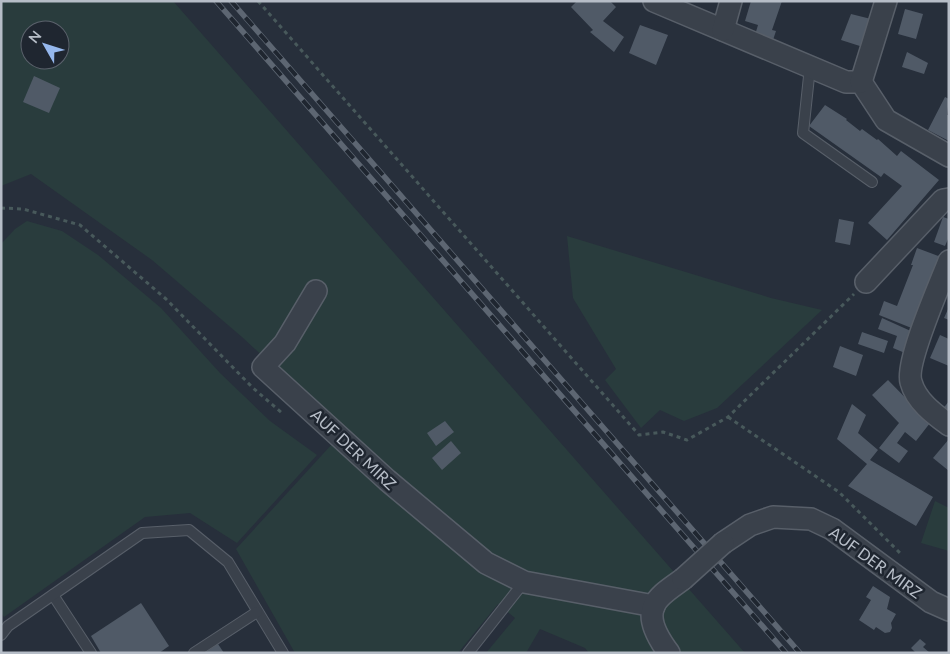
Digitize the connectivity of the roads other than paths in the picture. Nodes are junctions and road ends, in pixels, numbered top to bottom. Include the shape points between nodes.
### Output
1 (654, 1) edge
2 (731, 1) edge
3 (886, 1) edge
4 (723, 30) junction
5 (810, 67) junction
6 (861, 82) junction
7 (949, 156) edge
8 (872, 182) dead end
9 (949, 199) edge
10 (949, 261) edge
11 (866, 282) road end
12 (316, 290) dead end
13 (949, 425) edge
14 (524, 582) junction
15 (53, 595) junction
16 (654, 606) junction
17 (949, 610) edge
18 (257, 612) junction
19 (4, 630) edge
20 (91, 653) edge
21 (194, 653) edge
22 (283, 653) edge
23 (468, 653) edge
24 (669, 653) edge

1 - 4 street
2 - 4 street
3 - 6 street
4 - 5 street
5 - 6 street via 846,82
5 - 8 lane via 803,134
6 - 7 street via 886,120
9 - 11 street via 944,200
10 - 13 street via 910,373 911,384 919,398
12 - 14 street, AUF DER MIRZ via 285,343 263,366 387,480 486,563
14 - 16 street, AUF DER MIRZ
14 - 23 lane
15 - 18 lane via 142,533 189,530 228,562
15 - 19 lane
15 - 20 lane
16 - 17 street, AUF DER MIRZ, bridge via 723,543 750,525 773,517 810,519 832,529 931,602
16 - 24 street via 657,635
18 - 21 lane
18 - 22 lane

